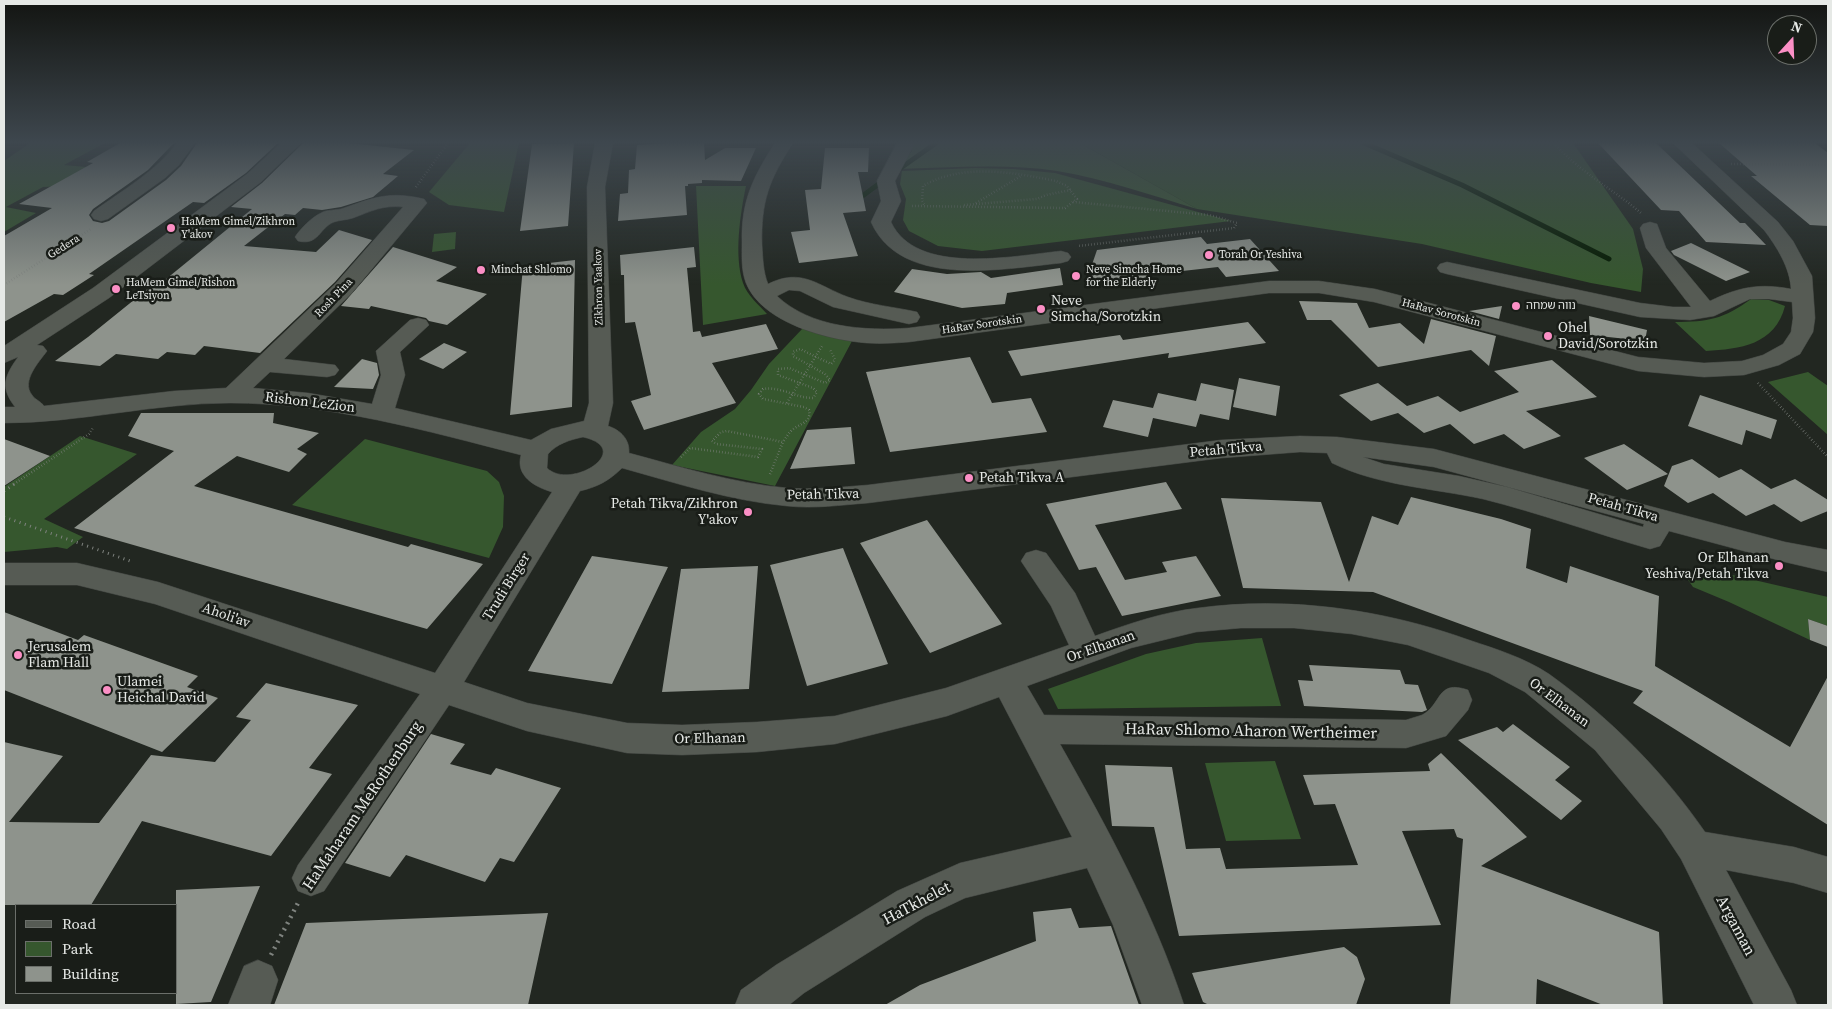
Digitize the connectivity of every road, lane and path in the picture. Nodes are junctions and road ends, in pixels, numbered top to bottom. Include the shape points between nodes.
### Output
1 (136, 190) edge
2 (238, 190) edge
3 (407, 190) edge
4 (596, 190) edge
5 (758, 190) edge
6 (888, 190) edge
7 (923, 190) edge
8 (998, 190) edge
9 (1072, 190) joint
10 (1612, 190) edge
11 (1733, 190) edge
12 (393, 201) junction
13 (1072, 202) junction
14 (975, 204) junction
15 (888, 206) junction
16 (925, 206) junction
17 (944, 206) junction
18 (101, 215) joint
19 (1650, 228) joint
20 (305, 237) dead end
21 (1061, 257) joint
22 (1447, 268) dead end
23 (4, 285) edge
24 (100, 292) junction
25 (763, 294) junction
26 (1802, 298) junction
27 (1706, 311) junction
28 (909, 317) dead end
29 (418, 325) dead end
30 (829, 335) junction
31 (35, 351) junction
32 (4, 356) edge
33 (815, 358) junction
34 (266, 364) junction
35 (810, 365) junction
36 (1744, 368) junction
37 (327, 370) dead end
38 (4, 371) edge
39 (804, 375) junction
40 (799, 383) junction
41 (793, 392) junction
42 (232, 395) junction
43 (4, 403) edge
44 (786, 403) junction
45 (106, 406) junction
46 (33, 408) junction
47 (79, 409) junction
48 (381, 413) junction
49 (4, 416) edge
50 (595, 430) junction
51 (783, 442) junction
52 (537, 450) junction
53 (1828, 457) edge
54 (616, 458) junction
55 (682, 461) dead end
56 (571, 484) junction
57 (4, 491) edge
58 (765, 494) junction
59 (1036, 561) dead end
60 (1828, 561) edge
61 (4, 574) edge
62 (1087, 651) junction
63 (1007, 680) junction
64 (442, 689) junction
65 (1456, 700) dead end
66 (1033, 729) junction
67 (1694, 847) junction
68 (1098, 848) junction
69 (1828, 874) edge
70 (311, 878) joint
71 (254, 993) edge
72 (756, 1005) edge
73 (1162, 1005) edge
74 (1776, 1005) edge

1 - 18 street
2 - 24 street
3 - 12 path
4 - 50 street, Zikhron Yaakov via 601,403
5 - 25 street via 752,215 752,266
6 - 15 street
7 - 16 path
8 - 14 path
9 - 13 path via 1077,200
9 - 14 path via 1037,199
10 - 19 path via 1639,209
11 - 26 street, HaRav Sorotskin via 1783,241 1801,276
12 - 20 street via 352,210 341,217 327,217
12 - 34 street, Rosh Pina via 417,203 344,288
13 - 17 path via 1065,208
13 - 21 path via 1210,215 1237,223 1234,228 1074,247
14 - 17 path
15 - 16 path
15 - 21 street via 881,222 888,236 902,249 944,264
16 - 17 path
18 - 23 path, Gedera via 89,231
19 - 27 street via 1656,248
22 - 27 street via 1640,310 1671,314
24 - 31 street via 69,324
24 - 32 street
25 - 28 street via 786,283 804,285 841,302
25 - 30 street, HaRav Sorotskin via 792,316
26 - 27 street via 1750,292
26 - 36 street, HaRav Sorotskin via 1802,332 1792,348 1771,360
29 - 48 street via 388,351 393,364 393,383
30 - 33 path
30 - 33 path via 835,360 831,364
30 - 36 street, HaRav Sorotskin via 888,337 1270,288 1319,287 1375,296 1638,364 1704,370
31 - 38 street
31 - 46 street via 20,369 17,384 18,397
33 - 35 path
33 - 35 path via 800,350 794,352 793,356
34 - 37 street
34 - 42 street, Rosh Pina
35 - 39 path
35 - 39 path via 830,380 825,383
36 - 53 path
39 - 40 path
39 - 40 path via 789,368 778,369 778,375
40 - 41 path
40 - 41 path via 817,392 813,398 807,399
41 - 44 path
41 - 44 path via 769,387 759,394 762,399
42 - 45 street, Rishon LeZion
42 - 48 street, Rishon LeZion
43 - 46 street, Rishon LeZion
44 - 51 path via 804,407 810,415
45 - 47 street, Rishon LeZion
45 - 57 path via 89,434
46 - 47 street, Rishon LeZion
47 - 49 street, Rishon LeZion
48 - 52 street, Rishon LeZion
50 - 52 street via 569,431
50 - 54 street via 614,441
51 - 55 path via 720,432 712,441 716,444 762,448 762,452 758,457 748,458 690,448 680,458
51 - 58 path
52 - 56 street via 532,459 537,475 557,484
54 - 56 street via 599,475
54 - 58 street, Petah Tikva
56 - 64 street, Trudi Birger
58 - 60 street, Petah Tikva via 790,497 868,494 1221,449 1337,445 1341,457 1356,466 1513,498 1650,539 1661,519
59 - 62 street via 1064,601
61 - 64 street, Aholi'av via 77,574 158,593
62 - 63 street, Or Elhanan
62 - 67 street, Or Elhanan via 1126,637 1196,620 1240,616 1294,616 1352,622 1451,646 1536,682 1571,710 1606,740 1646,783
63 - 64 street, Or Elhanan via 947,702 835,730 757,738 682,740 618,736 527,717
63 - 66 street
64 - 70 street, HaMaharam MeRothenburg
65 - 66 street, HaRav Shlomo Aharon Wertheimer via 1434,726 1406,734
66 - 68 street
67 - 69 street
67 - 74 street, Argaman
68 - 72 street, HaTkhelet via 960,881 911,904 790,979
68 - 73 street
70 - 71 path, HaMaharam MeRothenburg

